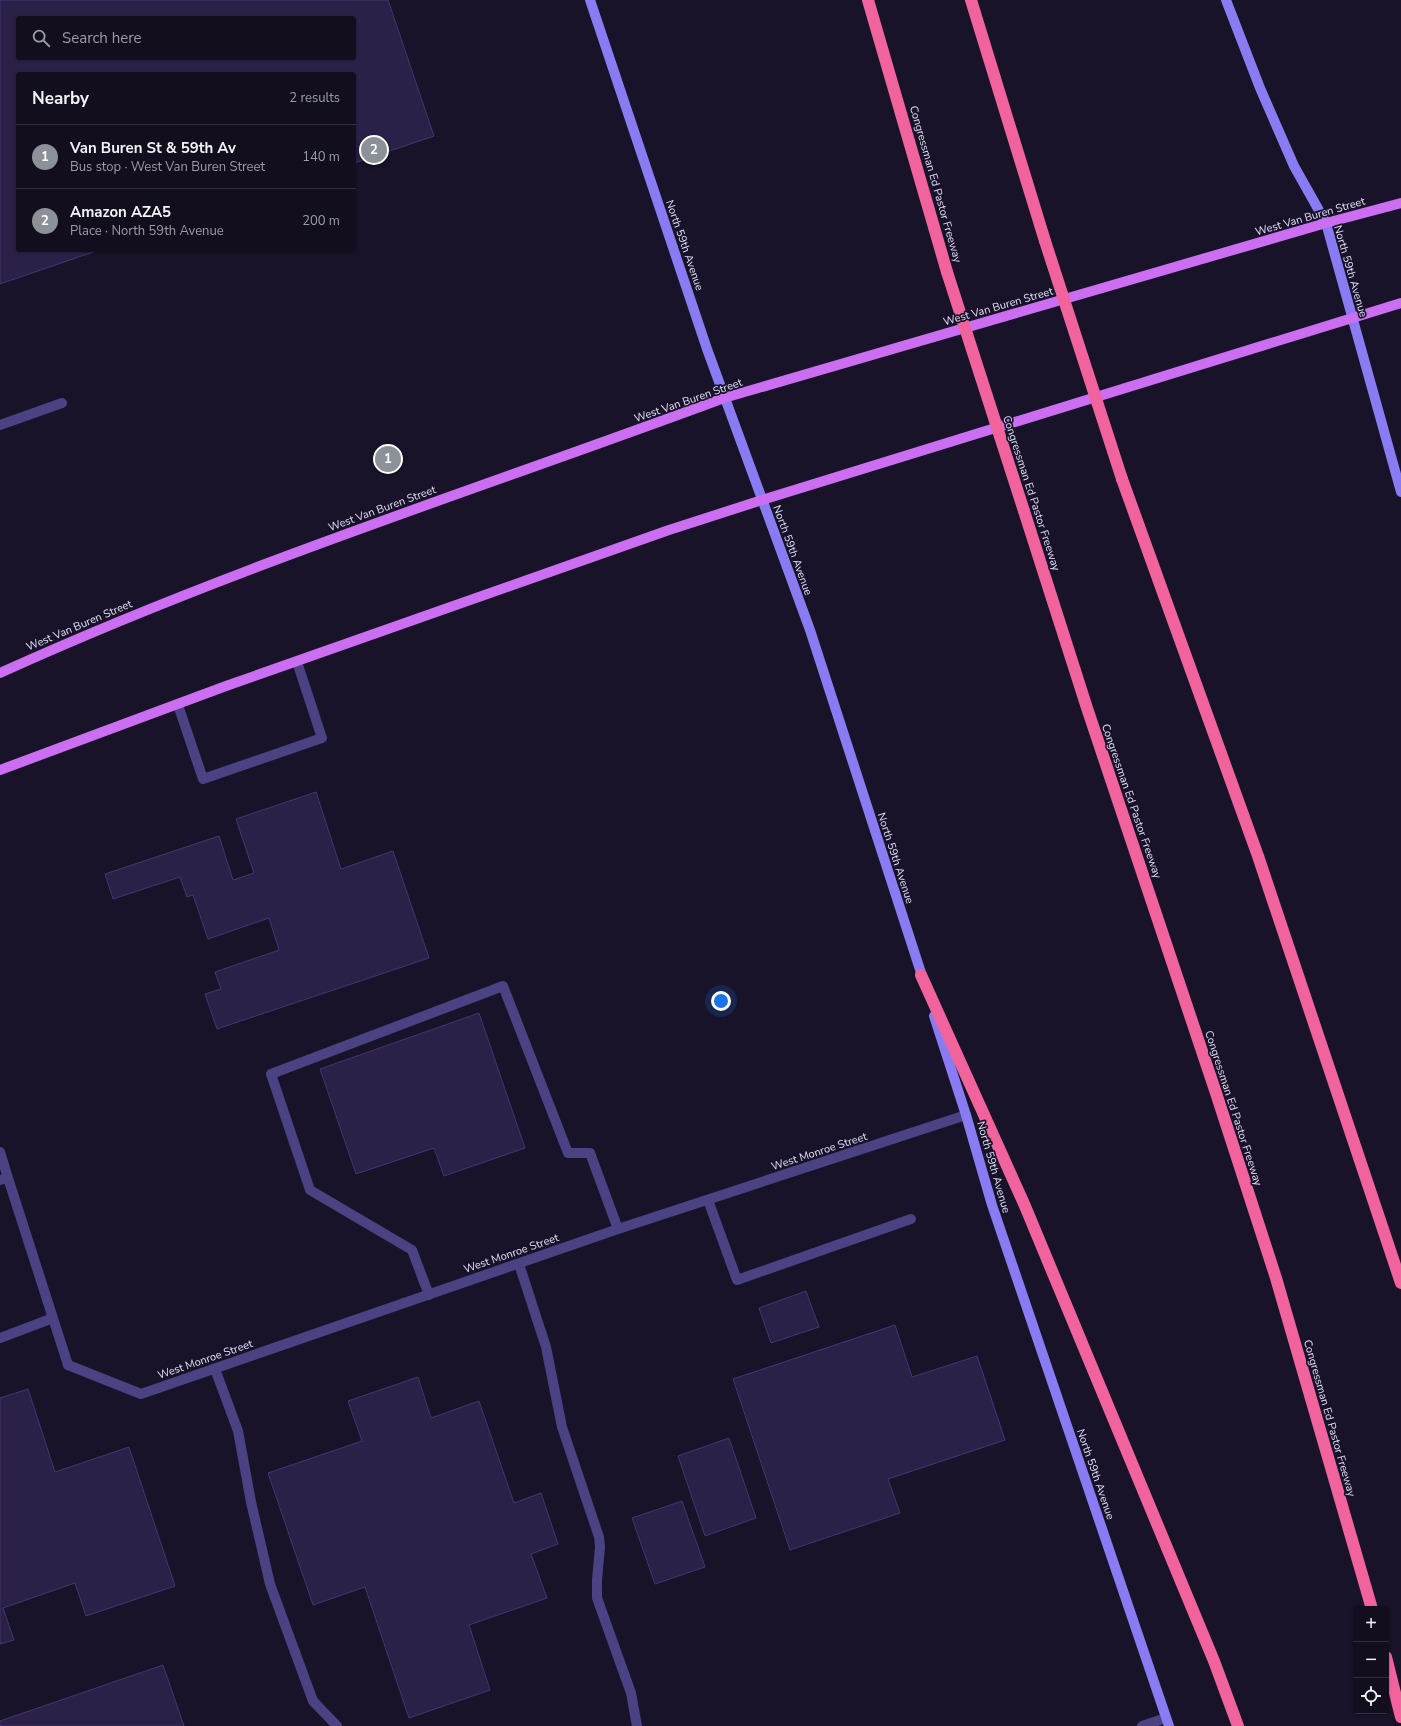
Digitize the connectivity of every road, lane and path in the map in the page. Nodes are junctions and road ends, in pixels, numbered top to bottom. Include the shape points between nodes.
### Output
1 (590, 0) edge
2 (868, 0) edge
3 (971, 0) edge
4 (1226, 0) edge
5 (1401, 203) edge
6 (1326, 223) junction
7 (1401, 303) edge
8 (1352, 317) junction
9 (724, 398) junction
10 (62, 403) dead end
11 (0, 425) edge
12 (1401, 492) edge
13 (762, 500) junction
14 (298, 662) junction
15 (0, 672) edge
16 (178, 705) junction
17 (0, 770) edge
18 (921, 975) junction
19 (966, 1114) junction
20 (0, 1152) edge
21 (4, 1179) edge
22 (708, 1200) junction
23 (912, 1220) dead end
24 (618, 1229) junction
25 (519, 1264) junction
26 (1401, 1283) edge
27 (429, 1295) junction
28 (53, 1318) junction
29 (0, 1338) edge
30 (215, 1369) junction
31 (1371, 1606) edge
32 (1389, 1669) edge
33 (1401, 1717) edge
34 (1168, 1722) edge
35 (337, 1726) edge
36 (637, 1726) edge
37 (1142, 1726) edge
38 (1238, 1726) edge

1 - 9 main road, North 59th Avenue
2 - 31 highway, Congressman Ed Pastor Freeway, bridge via 947,272 1087,708 1273,1271
3 - 26 highway, bridge via 1122,479 1258,856
4 - 6 main road, North 59th Avenue via 1294,166
5 - 6 main road, West Van Buren Street
6 - 8 main road, North 59th Avenue
6 - 9 main road, West Van Buren Street
7 - 8 main road
8 - 12 main road, North 59th Avenue
8 - 13 main road
9 - 13 main road, North 59th Avenue
9 - 15 main road, West Van Buren Street via 300,551 142,612
10 - 11 street
13 - 14 main road via 669,530
13 - 18 main road, North 59th Avenue via 810,630
14 - 16 main road
14 - 16 street via 322,738 203,779
16 - 17 main road
18 - 19 main road, North 59th Avenue
18 - 38 highway via 1028,1213 1214,1661
19 - 22 street, West Monroe Street
19 - 34 main road, North 59th Avenue via 992,1205
20 - 21 street
21 - 28 street
22 - 23 street via 737,1280
22 - 24 street, West Monroe Street
24 - 25 street, West Monroe Street
24 - 27 street via 590,1153 568,1153 503,986 270,1074 310,1190 412,1250
25 - 27 street, West Monroe Street
25 - 36 street via 546,1347 562,1427 599,1537 597,1598 631,1694
27 - 30 street, West Monroe Street
28 - 29 street
28 - 30 street, West Monroe Street via 68,1365 141,1394
30 - 35 street via 238,1431 270,1584 313,1701
32 - 33 highway
34 - 37 street

